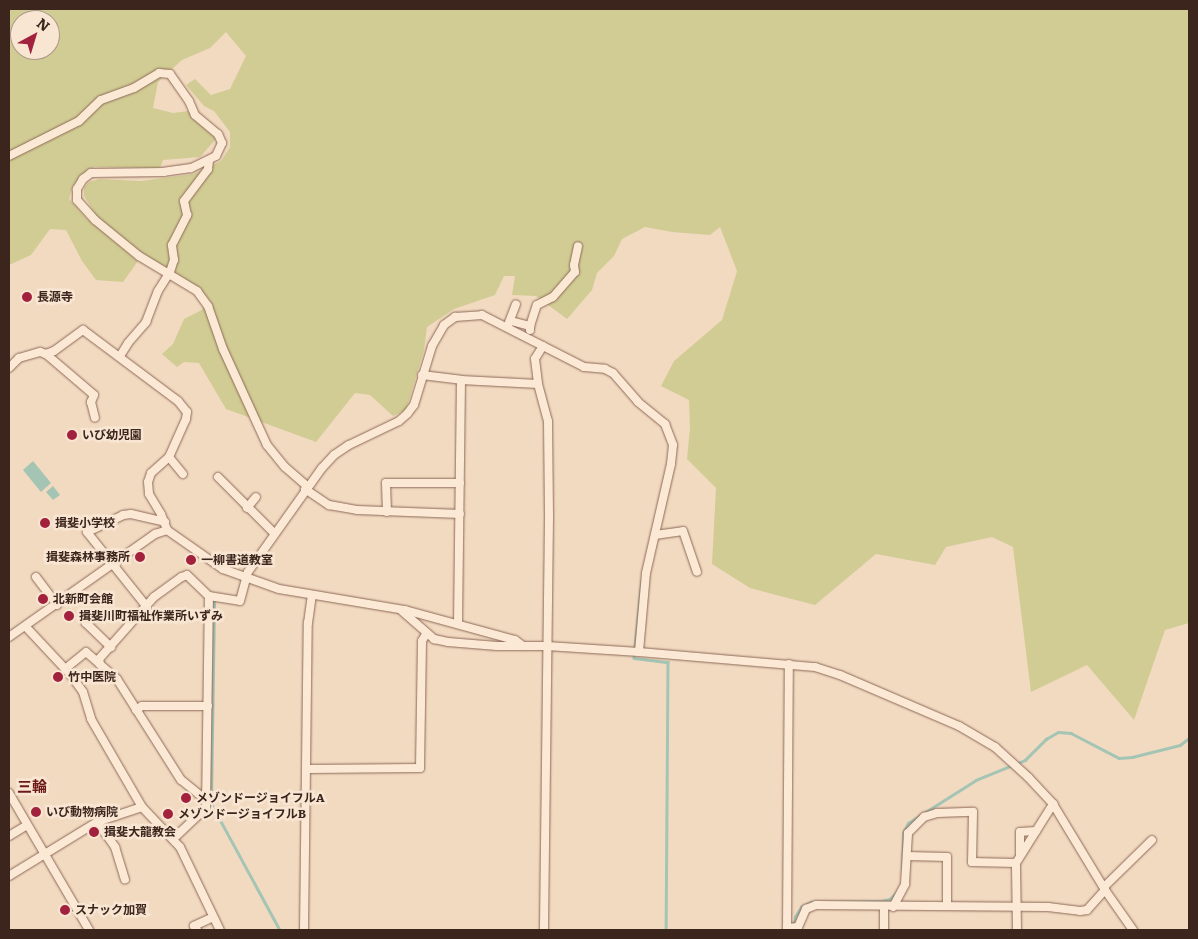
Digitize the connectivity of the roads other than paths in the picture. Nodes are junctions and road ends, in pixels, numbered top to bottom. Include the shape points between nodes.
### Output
1 (9, 156) edge
2 (208, 161) junction
3 (578, 246) dead end
4 (168, 275) junction
5 (516, 304) dead end
6 (509, 324) junction
7 (530, 326) junction
8 (527, 336) junction
9 (543, 346) junction
10 (46, 354) junction
11 (120, 356) junction
12 (9, 368) edge
13 (422, 376) junction
14 (461, 380) junction
15 (538, 384) junction
16 (95, 418) dead end
17 (169, 457) junction
18 (183, 474) dead end
19 (218, 476) dead end
20 (460, 483) junction
21 (306, 488) junction
22 (256, 497) dead end
23 (247, 508) junction
24 (387, 512) junction
25 (460, 514) junction
26 (166, 526) junction
27 (274, 533) junction
28 (655, 535) junction
29 (112, 565) junction
30 (697, 572) dead end
31 (36, 577) dead end
32 (246, 579) junction
33 (209, 596) junction
34 (312, 596) junction
35 (57, 605) junction
36 (147, 607) junction
37 (402, 611) junction
38 (90, 619) dead end
39 (458, 624) junction
40 (26, 627) junction
41 (426, 634) dead end
42 (9, 637) edge
43 (523, 646) junction
44 (547, 646) junction
45 (111, 647) junction
46 (639, 652) junction
47 (100, 664) junction
48 (789, 664) junction
49 (66, 669) junction
50 (208, 706) junction
51 (136, 710) junction
52 (307, 769) junction
53 (9, 794) edge
54 (206, 800) junction
55 (1053, 804) junction
56 (142, 807) junction
57 (97, 822) junction
58 (27, 825) junction
59 (1036, 830) junction
60 (9, 836) edge
61 (173, 839) junction
62 (1152, 840) dead end
63 (43, 854) junction
64 (907, 856) junction
65 (1018, 859) junction
66 (9, 876) edge
67 (125, 879) dead end
68 (1104, 889) junction
69 (947, 906) junction
70 (884, 907) junction
71 (893, 907) junction
72 (1016, 908) junction
73 (213, 917) junction
74 (787, 929) edge
75 (89, 930) edge
76 (197, 930) edge
77 (220, 930) edge
78 (304, 930) edge
79 (544, 930) edge
80 (884, 930) edge
81 (1017, 930) edge
82 (1133, 930) edge

1 - 2 street via 78,122 100,100 119,95 164,72 170,74 195,115 218,134 222,143 220,151
2 - 4 street via 208,169 184,201 186,215 172,245 174,260
2 - 4 street via 191,168 164,172 91,173 77,189 77,200 88,214
3 - 7 street via 575,272 553,297 537,305
4 - 11 street via 146,322
4 - 21 street via 197,291 208,306 223,349 267,445
5 - 6 street
6 - 7 street
6 - 8 street
6 - 13 street via 482,314 455,317 444,325 432,346
7 - 8 street
8 - 9 street
9 - 15 street via 535,359
9 - 28 street via 584,367 614,373 638,402 665,424 673,444
10 - 11 street via 83,330
10 - 12 street via 40,352 18,358
10 - 16 street via 94,394 91,402
11 - 17 street via 178,401 186,412
13 - 14 street
13 - 21 street via 414,405 407,414 334,455
14 - 15 street
14 - 20 street
15 - 44 street via 548,421
17 - 18 street
17 - 26 street via 151,474 148,482 149,494
19 - 23 street
20 - 24 street via 386,483
20 - 25 street
21 - 24 street via 329,505
21 - 27 street
22 - 23 street
23 - 27 street
24 - 25 street
25 - 39 street
26 - 29 street
26 - 29 street via 131,514 87,532
26 - 32 street via 223,569
27 - 32 street
28 - 30 street via 683,531
28 - 46 street via 646,573
29 - 35 street
29 - 36 street
31 - 35 street
32 - 33 street via 240,602
32 - 34 street
33 - 36 street via 187,575 154,597
33 - 50 street
34 - 37 street
34 - 52 street via 308,623
35 - 40 street
36 - 45 street
37 - 39 street
37 - 43 street via 434,639
38 - 45 street via 86,623
39 - 43 street via 515,640
40 - 42 street
40 - 49 street
41 - 52 street via 422,641 420,768
43 - 44 street
44 - 46 street
44 - 79 street
45 - 47 street via 99,659
46 - 48 street
47 - 49 street via 86,652
47 - 51 street via 117,680
48 - 55 street via 840,675 959,726 995,747
48 - 74 street
49 - 56 street via 83,692 91,719
50 - 51 street via 142,706
50 - 54 street
51 - 54 street via 181,780
52 - 78 street
53 - 58 street
54 - 61 street via 206,808 201,814
55 - 59 street
55 - 68 street
56 - 57 street
56 - 61 street
57 - 63 street via 48,854
57 - 67 street via 115,847
58 - 60 street
58 - 63 street
59 - 65 street
59 - 65 street via 1020,832
61 - 73 street via 180,847
62 - 68 street
63 - 66 street
63 - 75 street
64 - 65 street via 908,833 924,817 937,813 973,812 972,862
64 - 69 street via 947,858
64 - 71 street via 906,884
65 - 72 street
68 - 72 street via 1088,910
68 - 82 street
69 - 71 street
69 - 72 street
70 - 71 street
70 - 74 street via 816,905 806,909 798,927
70 - 80 street
72 - 81 street
73 - 76 street via 194,926
73 - 77 street

